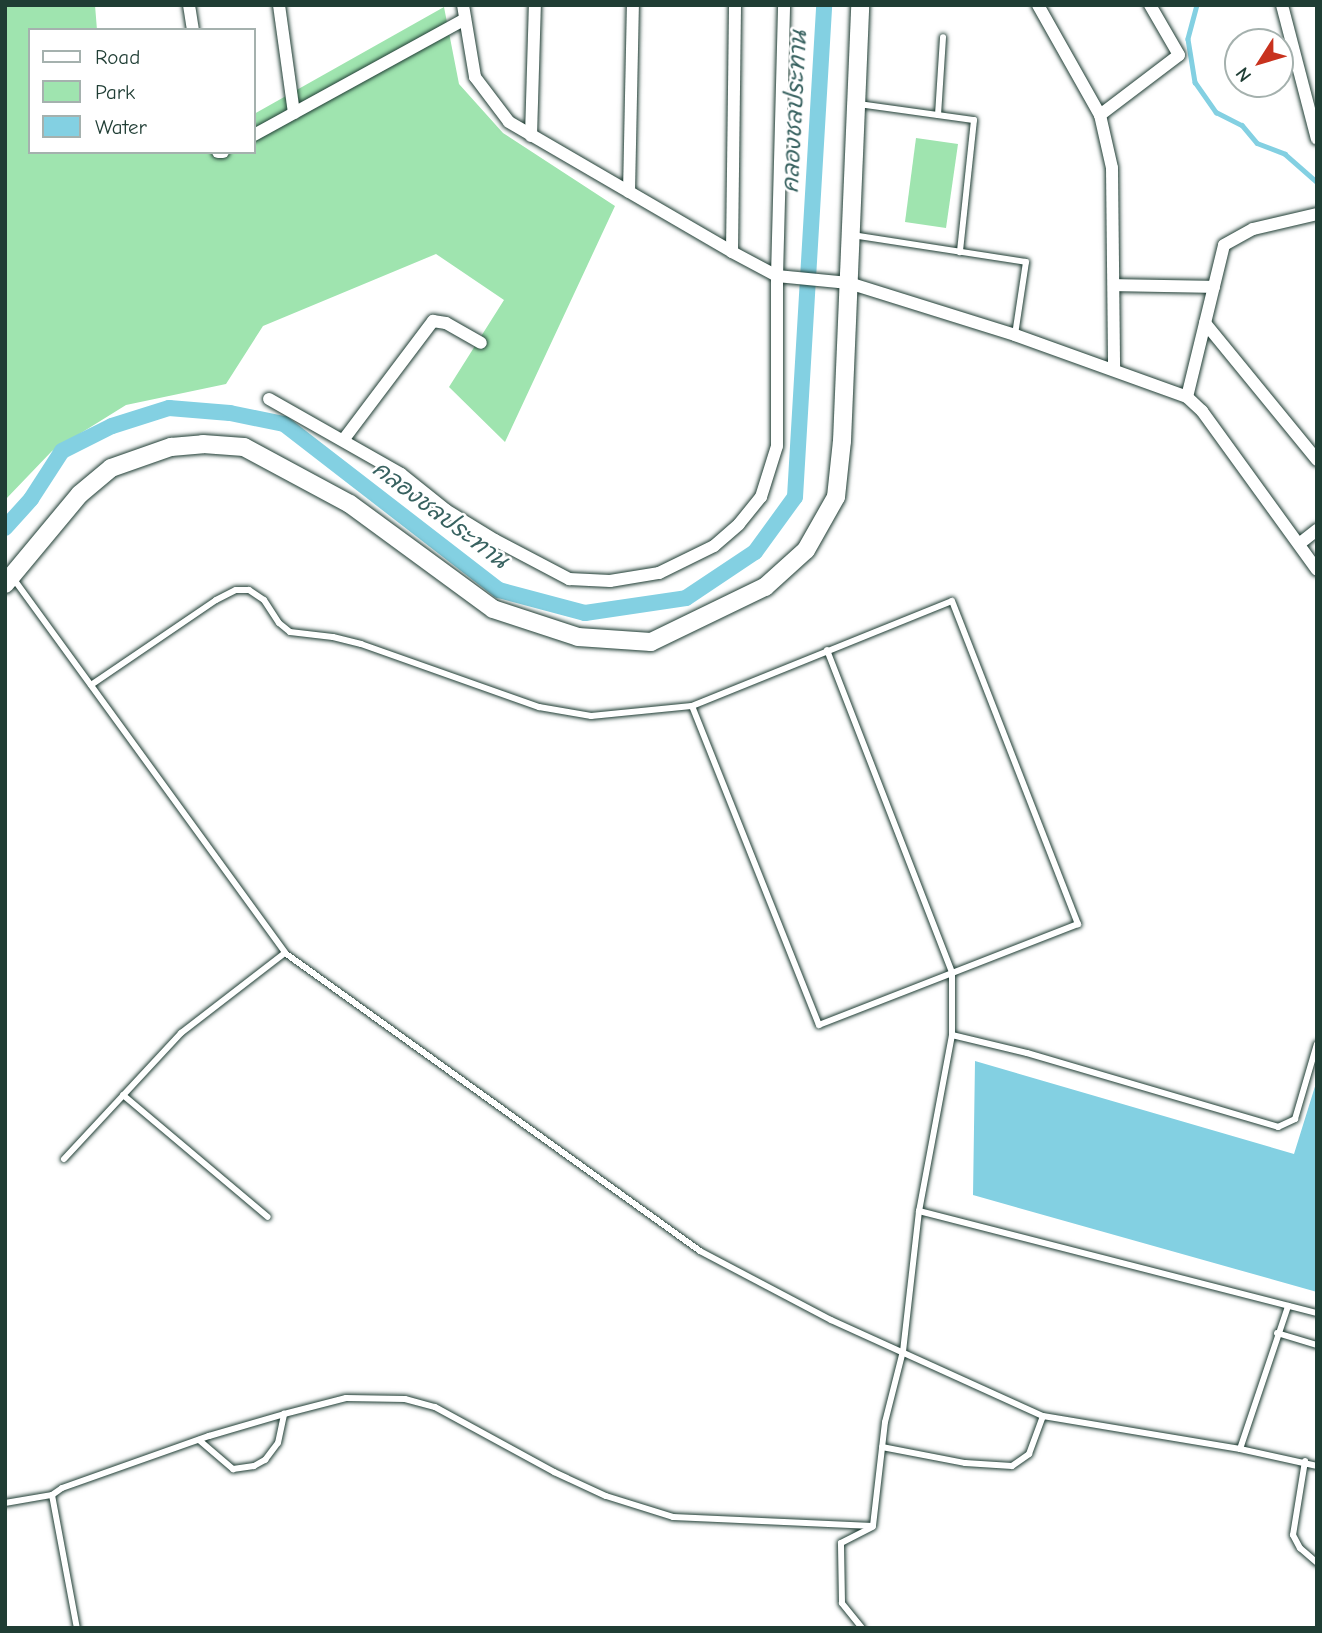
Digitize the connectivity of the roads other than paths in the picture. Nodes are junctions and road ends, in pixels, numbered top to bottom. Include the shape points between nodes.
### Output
1 (189, 5) edge
2 (279, 5) edge
3 (535, 5) edge
4 (633, 5) edge
5 (735, 5) edge
6 (784, 5) edge
7 (860, 5) edge
8 (1038, 5) edge
9 (1150, 5) edge
10 (1282, 5) edge
11 (464, 12) edge
12 (192, 28) edge
13 (943, 37) dead end
14 (856, 104) junction
15 (294, 113) junction
16 (938, 115) junction
17 (1100, 115) junction
18 (256, 134) edge
19 (531, 136) junction
20 (1317, 139) edge
21 (629, 192) junction
22 (1317, 214) edge
23 (851, 235) junction
24 (732, 252) junction
25 (960, 252) junction
26 (777, 276) junction
27 (849, 283) junction
28 (1114, 285) junction
29 (1214, 287) junction
30 (1205, 323) junction
31 (1016, 335) junction
32 (481, 343) dead end
33 (1114, 369) junction
34 (1187, 397) junction
35 (269, 399) dead end
36 (344, 439) junction
37 (1317, 460) edge
38 (1317, 530) edge
39 (1299, 544) junction
40 (1317, 570) edge
41 (9, 581) edge
42 (827, 650) junction
43 (91, 685) junction
44 (692, 706) junction
45 (285, 953) junction
46 (952, 973) junction
47 (952, 1035) junction
48 (1317, 1044) edge
49 (123, 1096) junction
50 (64, 1159) dead end
51 (919, 1211) junction
52 (268, 1217) dead end
53 (1288, 1306) junction
54 (1317, 1313) edge
55 (1277, 1333) junction
56 (1317, 1345) edge
57 (903, 1351) junction
58 (284, 1413) junction
59 (1043, 1416) junction
60 (199, 1440) junction
61 (882, 1447) junction
62 (1240, 1449) junction
63 (1305, 1461) junction
64 (1317, 1466) edge
65 (52, 1495) junction
66 (5, 1503) edge
67 (873, 1526) junction
68 (1317, 1563) edge
69 (77, 1628) edge
70 (862, 1628) edge

1 - 12 street
2 - 15 street
3 - 19 street
4 - 21 street
5 - 24 street
6 - 26 street
7 - 14 street
8 - 17 street
9 - 17 street via 1179,55
10 - 20 street
11 - 15 street
11 - 19 street via 475,77 509,122
13 - 16 lane
14 - 16 lane
14 - 23 street
15 - 18 street
16 - 25 lane via 974,120
17 - 28 street via 1112,168
19 - 21 street
21 - 24 street
22 - 29 street via 1253,229 1224,245
23 - 25 lane
23 - 27 street
24 - 26 street
25 - 31 lane via 1026,262
26 - 27 street
26 - 36 street via 777,446 761,497 714,545 659,573 610,582 569,579 456,516
27 - 31 street
27 - 41 street via 836,497 806,550 765,587 652,642 578,637 494,609 351,504 244,447 172,447 111,468 80,494
28 - 29 street
28 - 33 street
29 - 30 street
30 - 34 street
30 - 37 street
31 - 33 street
32 - 36 street via 446,323 433,321
33 - 34 street
34 - 39 street
35 - 36 street
38 - 39 street
39 - 40 street
41 - 43 lane
42 - 44 lane
42 - 46 lane
42 - 46 lane via 952,601 1079,924
43 - 44 lane via 216,600 236,590 248,590 264,600 290,632 361,644 539,707 591,716
43 - 45 lane
44 - 46 lane via 819,1024
45 - 49 lane via 181,1033
45 - 57 lane via 700,1251 831,1320
46 - 47 lane
47 - 48 lane via 1278,1127 1295,1119
47 - 51 lane
49 - 50 lane
49 - 52 lane
51 - 53 lane
51 - 57 lane
53 - 54 lane
53 - 55 lane
55 - 56 lane
55 - 62 lane
57 - 59 lane
57 - 61 lane
58 - 60 lane
58 - 60 lane via 278,1443 254,1466 233,1469
58 - 67 lane via 346,1398 405,1399 435,1407 606,1496 673,1517
59 - 61 lane via 1029,1454 1012,1466 965,1463
59 - 62 lane
60 - 65 lane
61 - 67 lane
62 - 63 lane
63 - 64 lane
63 - 68 lane via 1293,1535
65 - 66 lane
65 - 69 lane
67 - 70 lane via 841,1543 842,1603

